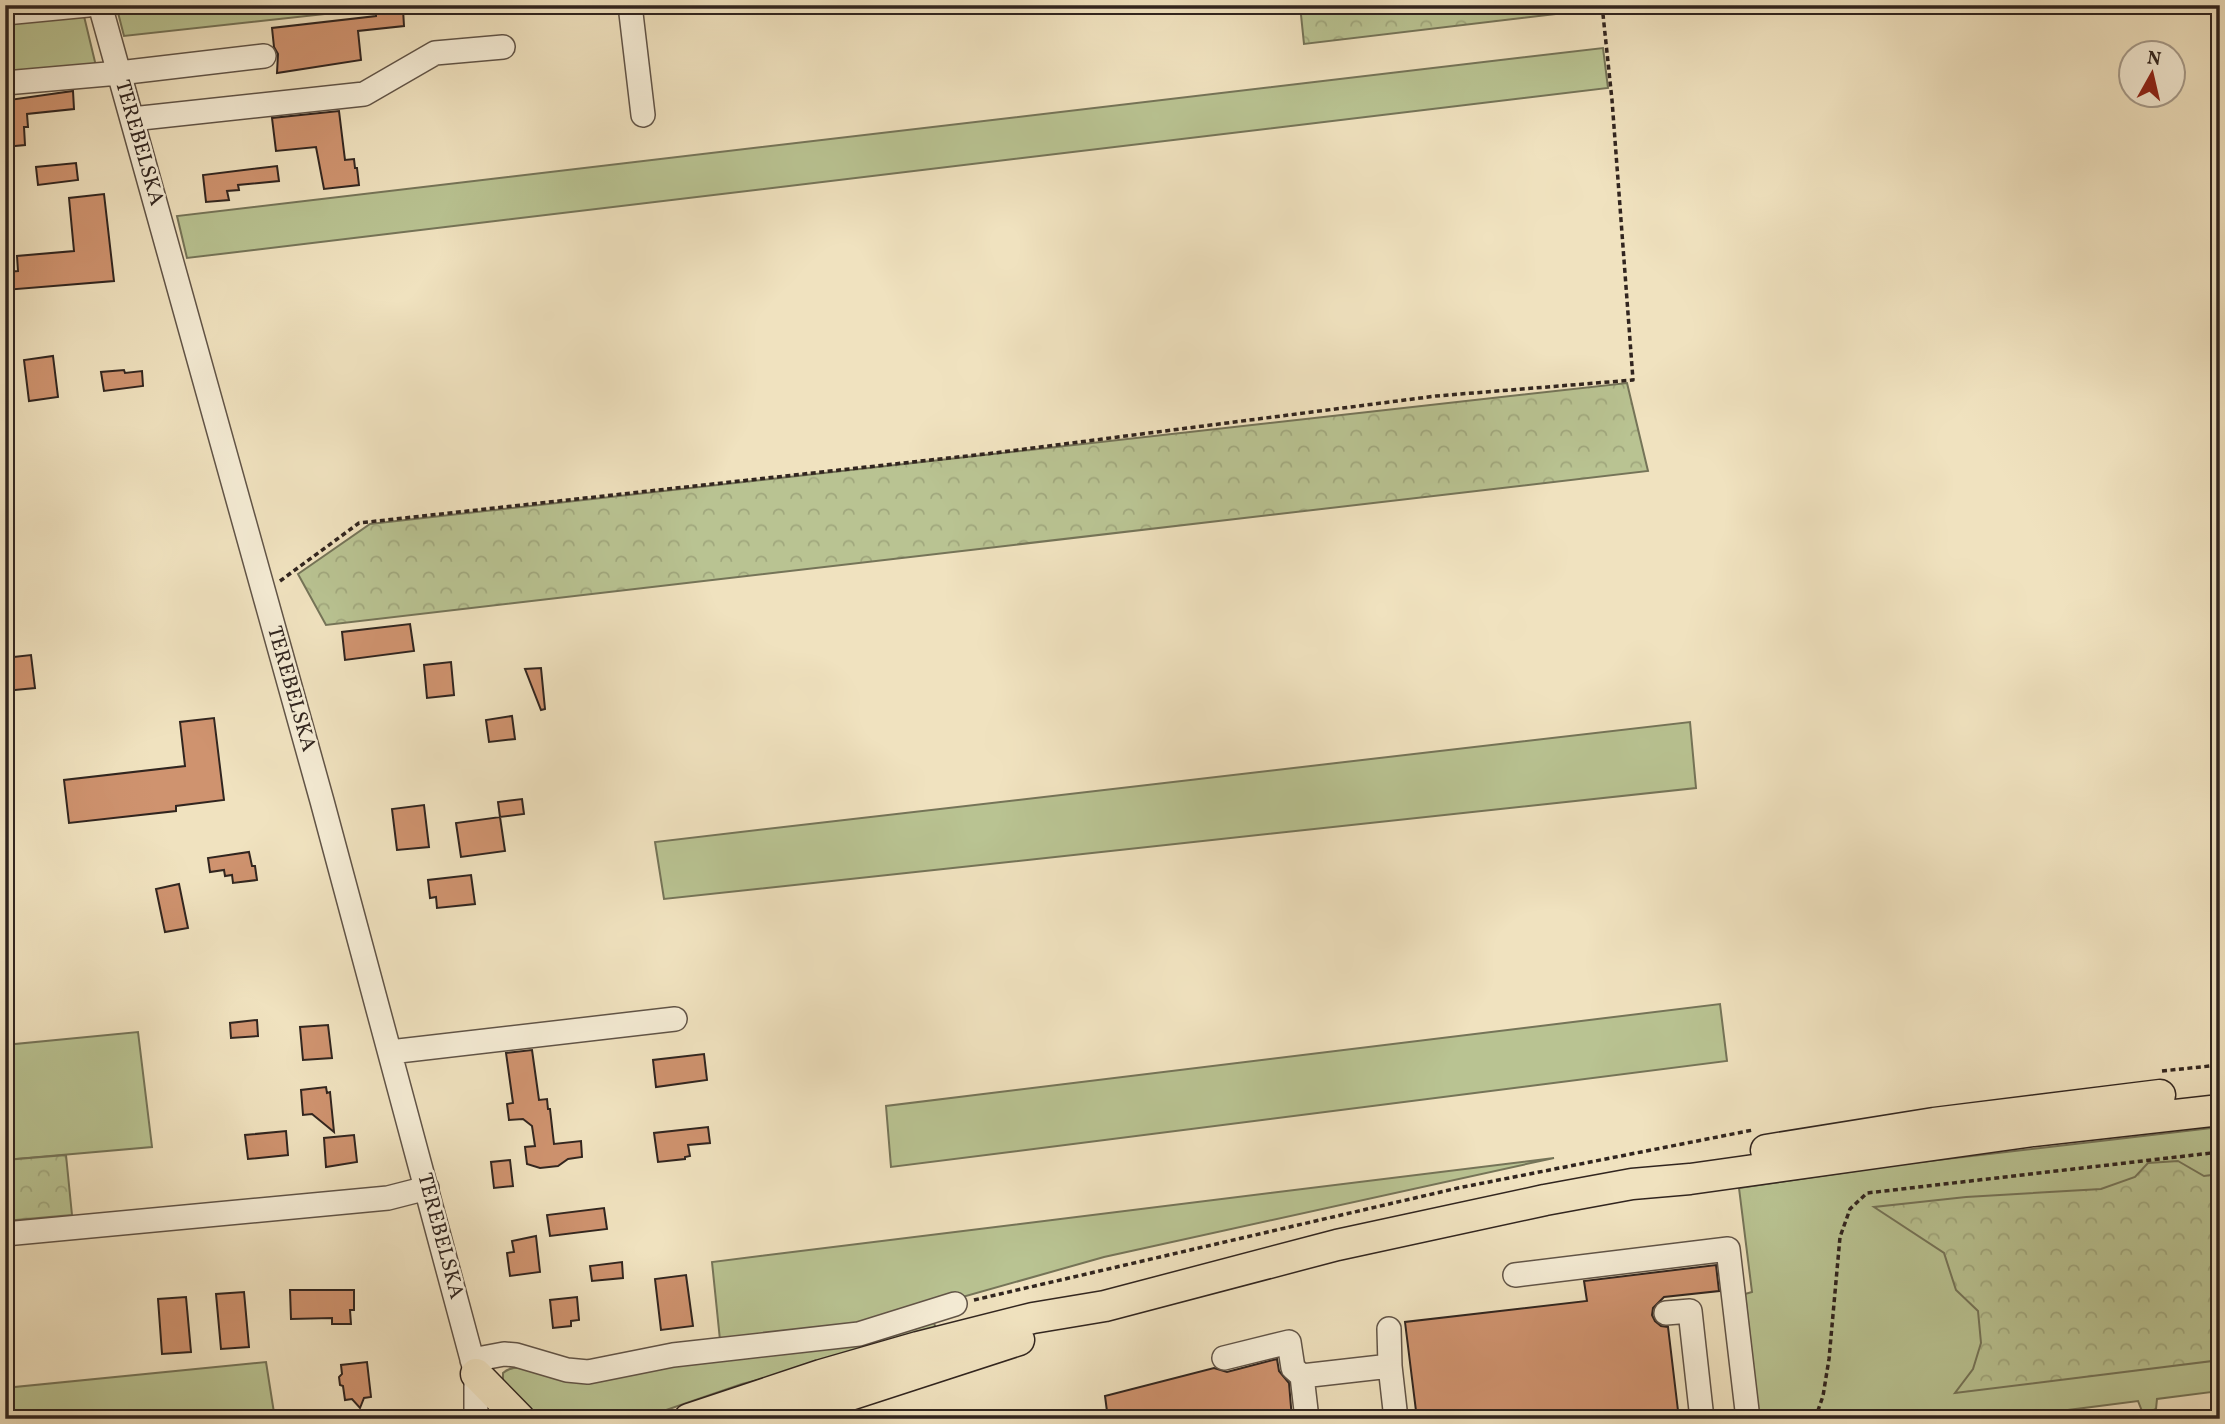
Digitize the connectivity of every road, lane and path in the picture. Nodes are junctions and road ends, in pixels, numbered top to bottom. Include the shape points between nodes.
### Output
1 (88, 5) edge
2 (100, 5) edge
3 (630, 5) edge
4 (1602, 5) edge
5 (5, 13) edge
6 (503, 47) dead end
7 (264, 56) dead end
8 (119, 73) junction
9 (5, 83) edge
10 (643, 115) dead end
11 (132, 119) junction
12 (264, 592) junction
13 (675, 1019) dead end
14 (390, 1052) junction
15 (2220, 1089) edge
16 (2220, 1110) edge
17 (2220, 1152) edge
18 (1632, 1184) junction
19 (427, 1188) junction
20 (5, 1234) edge
21 (1515, 1275) dead end
22 (955, 1304) dead end
23 (1105, 1306) junction
24 (1666, 1313) dead end
25 (1389, 1329) dead end
26 (1224, 1358) dead end
27 (1390, 1366) junction
28 (474, 1367) junction
29 (1302, 1377) junction
30 (2220, 1410) edge
31 (476, 1419) edge
32 (499, 1419) edge
33 (520, 1419) edge
34 (689, 1419) edge
35 (776, 1419) edge
36 (1307, 1419) edge
37 (1396, 1419) edge
38 (1702, 1419) edge
39 (1748, 1419) edge
40 (1815, 1419) edge
41 (2204, 1419) edge

1 - 5 street
2 - 8 street, TEREBELSKA
3 - 10 street
4 - 12 path via 1633,380 1436,396 993,453 359,523
6 - 11 street via 436,53 365,94
7 - 8 street
8 - 9 street
8 - 11 street, TEREBELSKA
11 - 12 street, TEREBELSKA
12 - 14 street, TEREBELSKA
13 - 14 street
14 - 19 street, TEREBELSKA
15 - 18 main road via 2051,1107 1807,1142 1686,1167
16 - 18 main road
17 - 40 path via 1867,1193 1850,1209 1840,1237 1829,1359
18 - 23 main road via 1337,1245
19 - 20 street via 387,1198
19 - 28 street, TEREBELSKA
21 - 39 street via 1728,1250
22 - 28 street via 859,1334 673,1355 588,1372 503,1354
23 - 34 main road via 918,1346
23 - 35 main road via 1037,1334
24 - 38 street via 1690,1311
25 - 27 street
26 - 29 street via 1289,1342 1293,1368
27 - 29 street
27 - 37 street
28 - 31 street, TEREBELSKA
28 - 32 street, TEREBELSKA
28 - 33 main road
29 - 36 street
30 - 41 path

